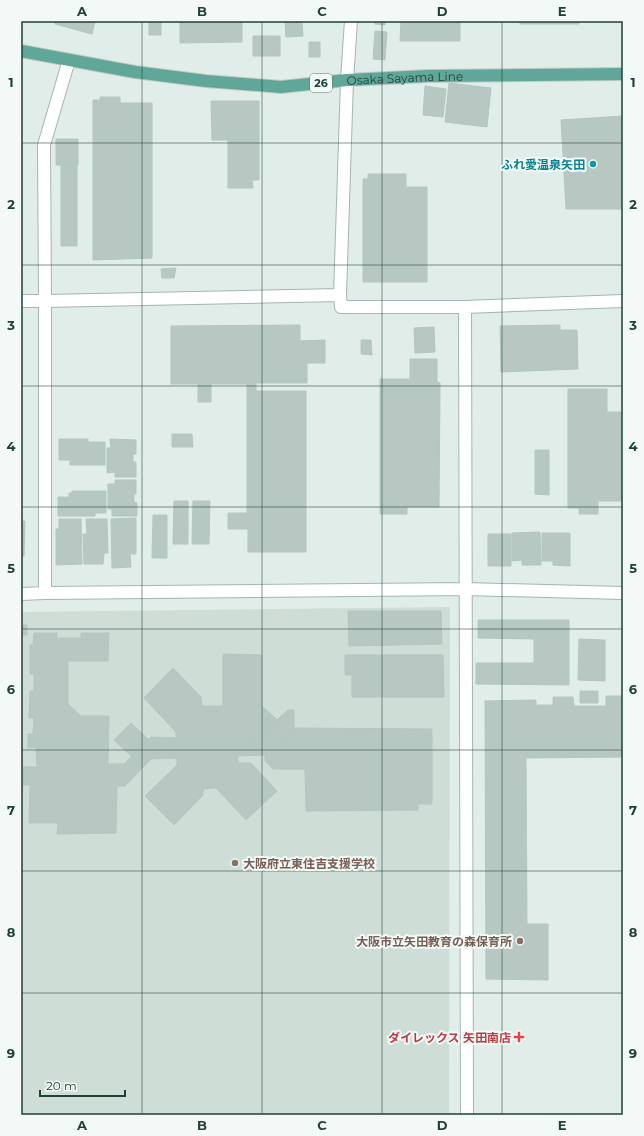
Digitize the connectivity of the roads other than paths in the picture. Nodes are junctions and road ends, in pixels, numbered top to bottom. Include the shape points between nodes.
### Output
1 (351, 21) edge
2 (21, 51) edge
3 (69, 60) junction
4 (623, 74) edge
5 (347, 80) junction
6 (340, 295) junction
7 (21, 301) edge
8 (45, 301) junction
9 (623, 301) edge
10 (465, 307) junction
11 (466, 589) junction
12 (45, 593) junction
13 (623, 593) edge
14 (21, 594) edge
15 (468, 1115) edge

1 - 5 street
2 - 3 main road, Osaka Sayama Line / 26
3 - 5 main road, Osaka Sayama Line / 26 via 135,72 281,87
3 - 8 street via 44,145
4 - 5 main road, Osaka Sayama Line / 26 via 428,76
5 - 6 street
6 - 8 street
6 - 10 street via 341,307
7 - 8 street
8 - 12 street
9 - 10 street
10 - 11 street
11 - 12 street
11 - 13 street
11 - 15 street
12 - 14 street

